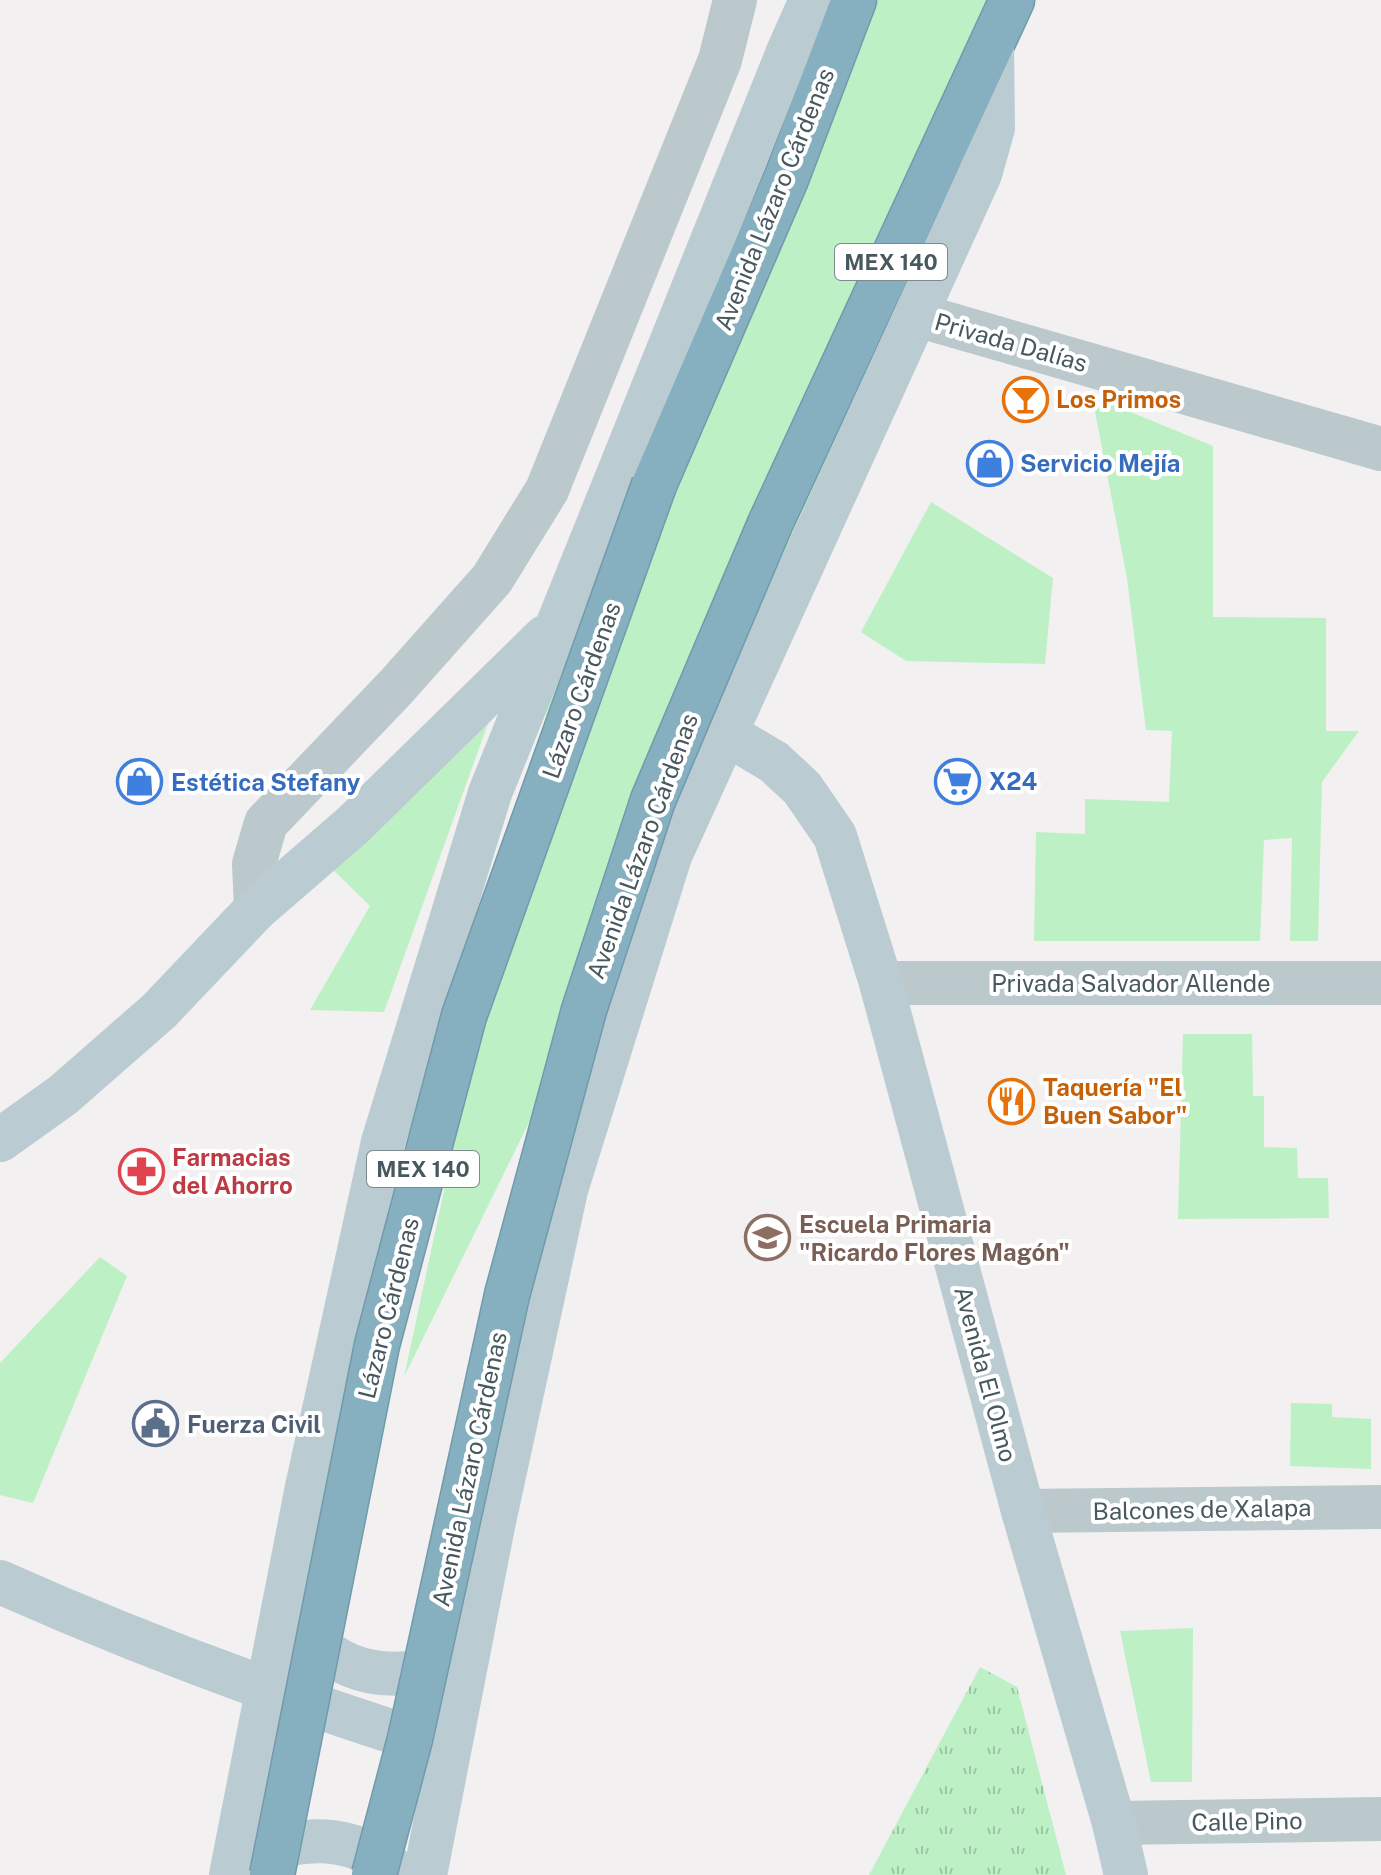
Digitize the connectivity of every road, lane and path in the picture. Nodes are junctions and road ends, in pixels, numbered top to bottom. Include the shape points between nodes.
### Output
1 (735, 0) edge
2 (811, 0) edge
3 (854, 0) edge
4 (1012, 0) edge
5 (992, 44) junction
6 (917, 315) junction
7 (1381, 449) edge
8 (654, 485) joint
9 (558, 624) junction
10 (725, 733) junction
11 (256, 909) junction
12 (881, 983) junction
13 (1381, 983) edge
14 (0, 1140) edge
15 (1381, 1507) edge
16 (1023, 1511) junction
17 (0, 1582) edge
18 (285, 1605) junction
19 (467, 1660) junction
20 (268, 1692) junction
21 (429, 1744) junction
22 (1381, 1819) edge
23 (1114, 1823) junction
24 (245, 1872) edge
25 (374, 1875) edge
26 (400, 1875) edge
27 (425, 1875) edge
28 (1126, 1875) edge

1 - 11 street via 720,60 547,490 492,579 266,823 254,864
2 - 9 street
3 - 8 highway, Avenida Lázaro Cárdenas / MEX 140 via 786,179
4 - 5 highway, Avenida Lázaro Cárdenas / MEX 140
5 - 6 street via 993,128 980,174
5 - 21 highway, Avenida Lázaro Cárdenas / MEX 140, bridge via 770,524 653,800 584,1010 507,1295
6 - 7 street, Privada Dalías
6 - 10 street
8 - 24 highway, Lázaro Cárdenas / MEX 140, bridge via 464,1016
9 - 11 street via 353,825
9 - 18 street via 490,793 383,1142
10 - 12 street, Avenida El Olmo via 774,762 802,788 835,836
10 - 19 street via 670,856 566,1190
11 - 14 street via 159,1011 63,1095
12 - 13 street, Privada Salvador Allende
12 - 16 street, Avenida El Olmo
15 - 16 street, Balcones de Xalapa
16 - 23 street, Avenida El Olmo
17 - 20 street
18 - 19 street via 331,1658 369,1672 408,1673
18 - 20 street
19 - 21 street
20 - 21 street
20 - 24 street
21 - 25 highway, MEX 140, bridge
21 - 27 street
22 - 23 street, Calle Pino
23 - 28 street, Avenida El Olmo
24 - 26 street via 265,1850 300,1842 343,1842 369,1851

